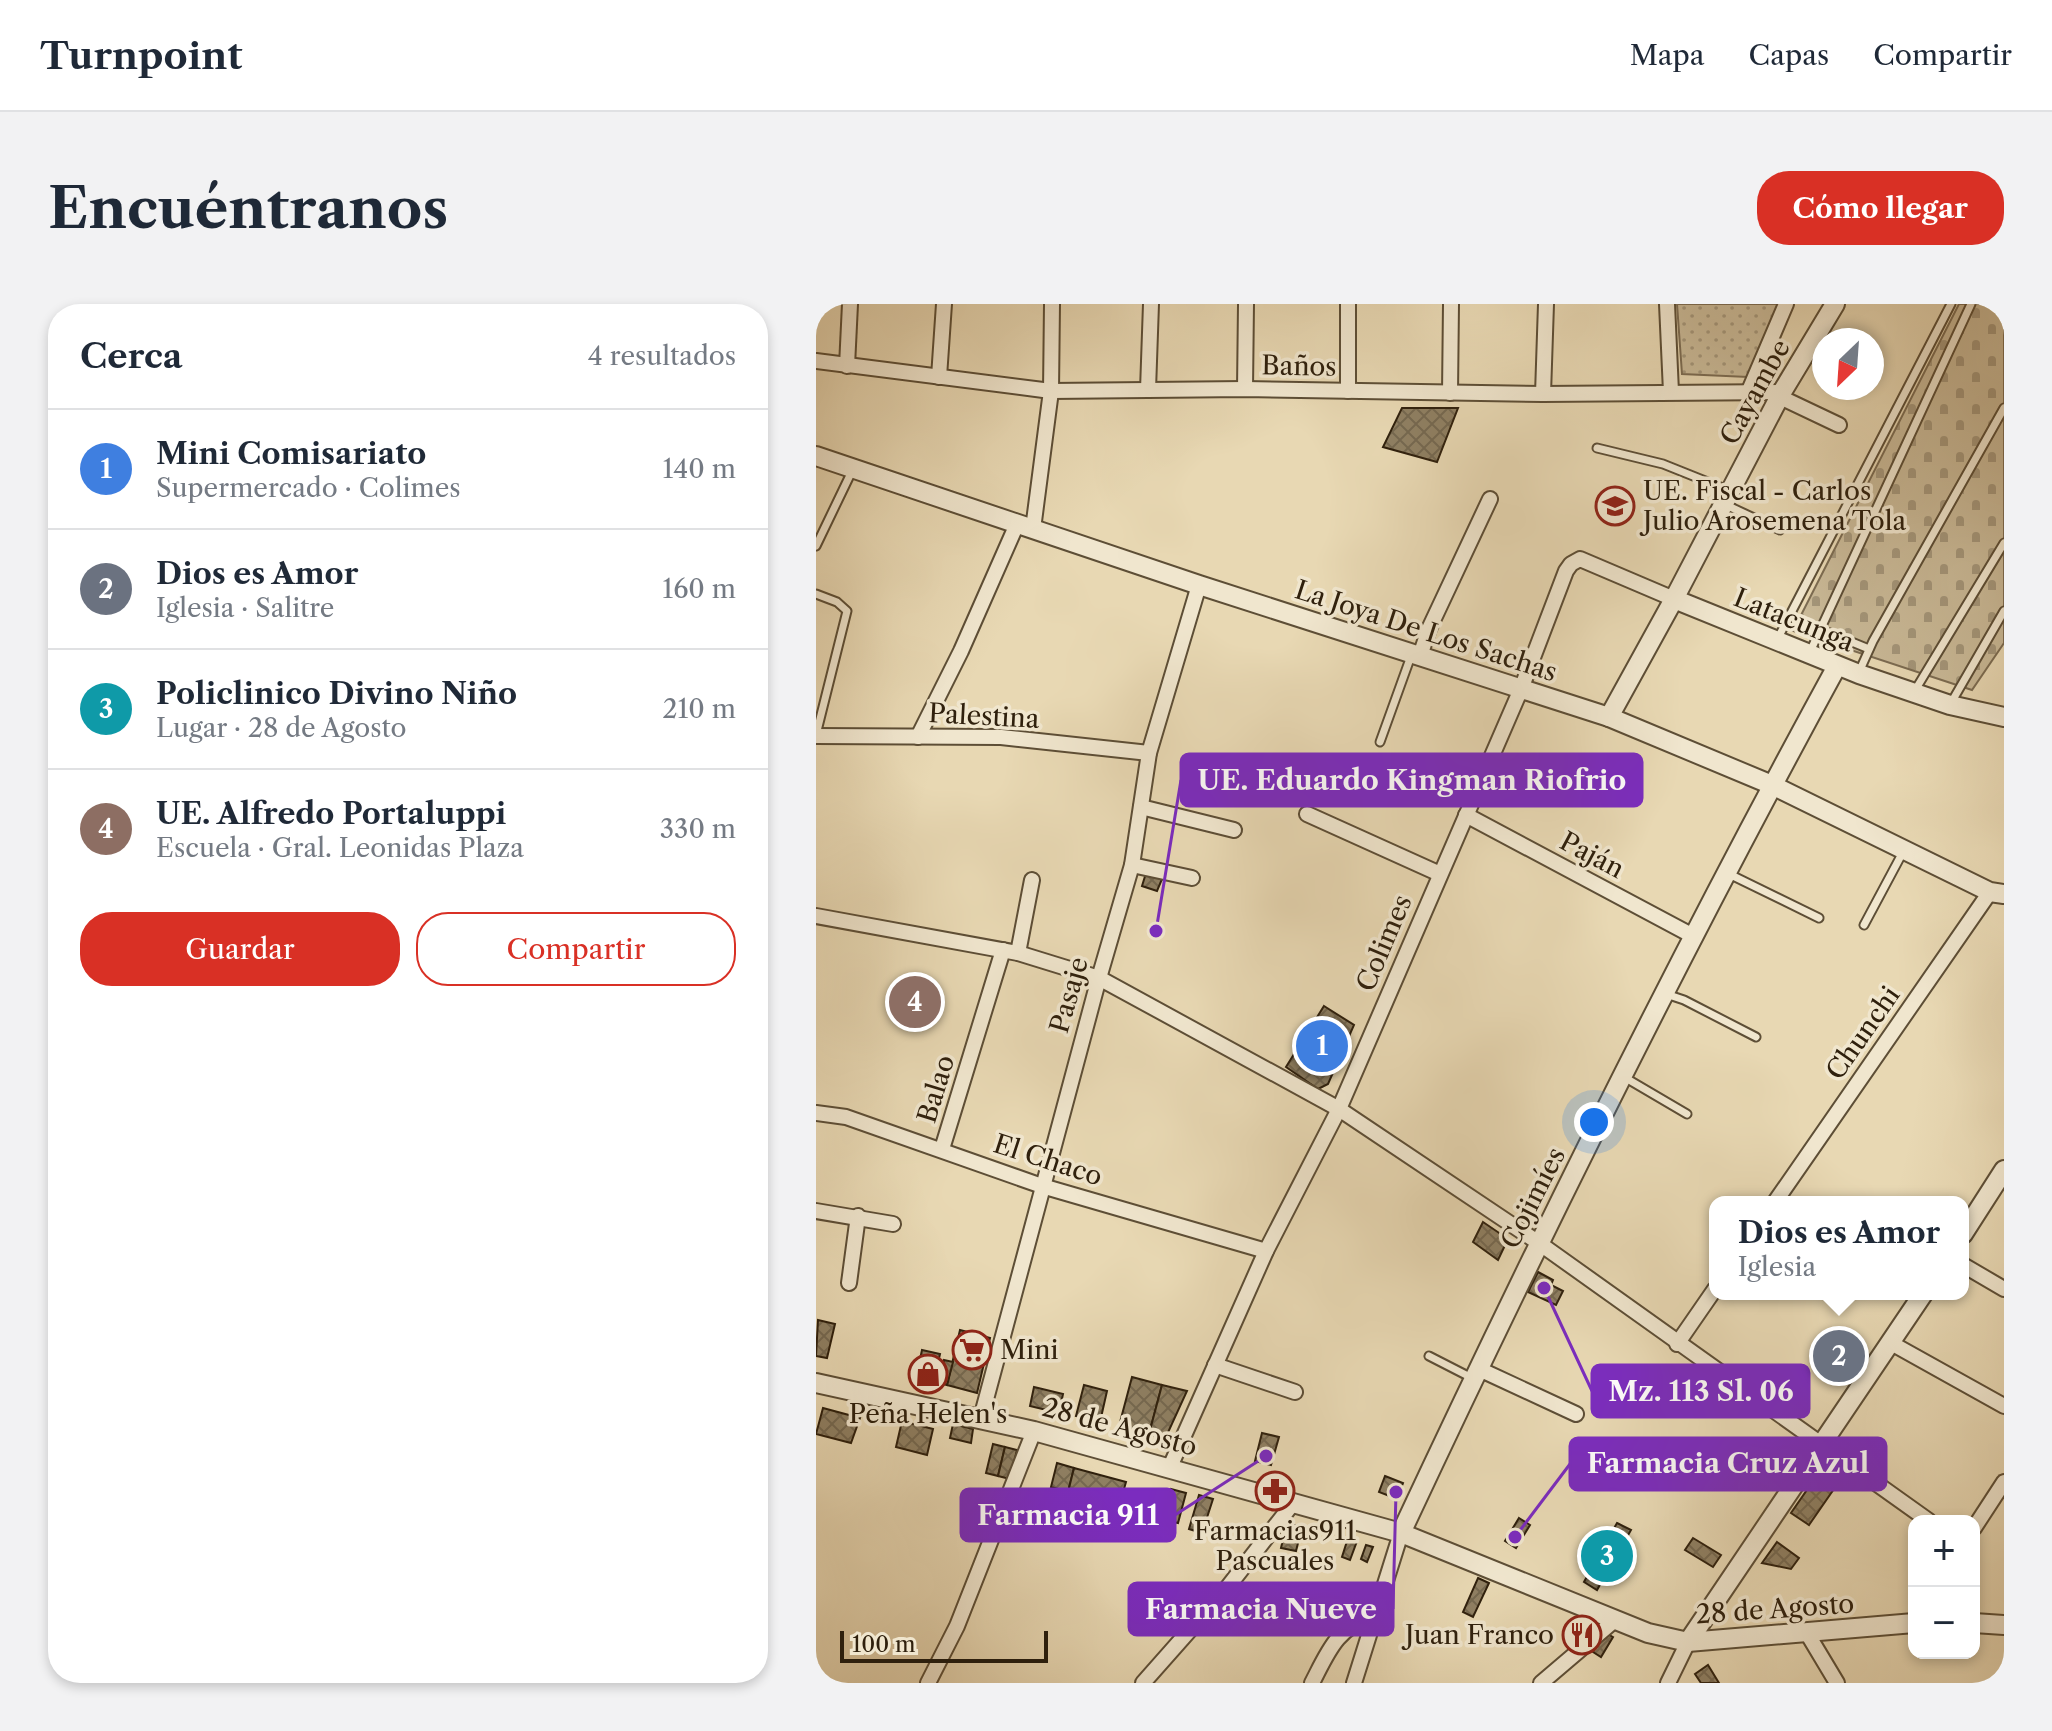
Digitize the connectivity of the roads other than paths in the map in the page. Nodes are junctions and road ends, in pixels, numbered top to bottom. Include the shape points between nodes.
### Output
1 (850, 304) edge
2 (944, 304) edge
3 (1052, 304) edge
4 (1151, 304) edge
5 (1246, 304) edge
6 (1348, 304) edge
7 (1451, 304) edge
8 (1546, 304) edge
9 (1667, 304) edge
10 (1786, 304) edge
11 (1835, 304) edge
12 (1951, 304) edge
13 (1971, 304) edge
14 (1825, 328) edge
15 (1812, 350) edge
16 (816, 361) edge
17 (847, 366) junction
18 (939, 377) junction
19 (1245, 389) junction
20 (1148, 390) junction
21 (1051, 391) junction
22 (1348, 391) junction
23 (1671, 392) junction
24 (1450, 393) junction
25 (1748, 393) junction
26 (1543, 394) junction
27 (1781, 394) junction
28 (2004, 408) edge
29 (1839, 425) dead end
30 (1597, 448) dead end
31 (816, 456) edge
32 (853, 469) junction
33 (1727, 498) junction
34 (1490, 499) dead end
35 (1025, 527) junction
36 (1780, 530) dead end
37 (2004, 543) edge
38 (816, 546) edge
39 (1571, 564) joint
40 (1199, 585) junction
41 (816, 594) edge
42 (1674, 599) junction
43 (2004, 611) edge
44 (1820, 629) junction
45 (1776, 642) junction
46 (1869, 649) junction
47 (1416, 655) junction
48 (1809, 655) junction
49 (1837, 666) junction
50 (1859, 674) junction
51 (1521, 689) junction
52 (1913, 693) junction
53 (1950, 705) junction
54 (1609, 717) junction
55 (2004, 717) edge
56 (816, 736) edge
57 (918, 737) junction
58 (1380, 742) dead end
59 (1149, 753) junction
60 (1772, 785) junction
61 (1141, 807) junction
62 (1307, 814) dead end
63 (1466, 815) junction
64 (1234, 830) dead end
65 (1904, 850) junction
66 (1132, 865) junction
67 (1727, 873) junction
68 (1440, 874) junction
69 (1192, 878) dead end
70 (1032, 880) dead end
71 (1997, 893) edge
72 (816, 916) edge
73 (1819, 918) dead end
74 (1864, 925) dead end
75 (1695, 937) junction
76 (1010, 952) junction
77 (1099, 978) junction
78 (1666, 994) junction
79 (1756, 1037) dead end
80 (1624, 1077) junction
81 (1339, 1109) junction
82 (816, 1113) edge
83 (1687, 1114) dead end
84 (942, 1149) junction
85 (2004, 1170) edge
86 (1042, 1186) junction
87 (1779, 1196) edge
88 (816, 1211) edge
89 (858, 1216) junction
90 (893, 1224) dead end
91 (1969, 1225) edge
92 (1539, 1243) junction
93 (1266, 1251) junction
94 (1969, 1269) edge
95 (849, 1283) dead end
96 (2004, 1289) edge
97 (1709, 1298) edge
98 (1919, 1300) edge
99 (1891, 1343) junction
100 (1677, 1344) junction
101 (1429, 1356) dead end
102 (1215, 1365) junction
103 (1476, 1374) junction
104 (816, 1383) edge
105 (1295, 1392) dead end
106 (2004, 1406) edge
107 (1576, 1414) dead end
108 (981, 1418) junction
109 (1034, 1431) junction
110 (1821, 1443) junction
111 (1170, 1467) junction
112 (2004, 1482) edge
113 (1294, 1502) junction
114 (1921, 1515) edge
115 (1980, 1519) edge
116 (1401, 1533) junction
117 (1374, 1615) junction
118 (1615, 1620) junction
119 (1980, 1623) edge
120 (1908, 1624) edge
121 (2004, 1625) edge
122 (1807, 1633) junction
123 (1688, 1642) junction
124 (928, 1683) edge
125 (1143, 1683) edge
126 (1312, 1683) edge
127 (1354, 1683) edge
128 (1541, 1683) edge
129 (1668, 1683) edge
130 (1837, 1683) edge

1 - 17 street
2 - 18 street
3 - 21 street
4 - 20 street
5 - 19 street
6 - 22 street
7 - 24 street
8 - 26 street
9 - 23 street
10 - 25 street
11 - 14 street, Cayambe
12 - 45 lane
13 - 44 lane
15 - 27 street, Cayambe
16 - 17 street, Baños
17 - 18 street, Baños
18 - 21 street, Baños
19 - 20 street, Baños
19 - 22 street, Baños
20 - 21 street, Baños
21 - 35 street
22 - 24 street, Baños
23 - 25 street, Baños
23 - 26 street, Baños
24 - 26 street, Baños
25 - 27 street, Baños
27 - 29 street
27 - 33 street, Cayambe
28 - 46 lane
30 - 33 lane via 1663,464
31 - 32 street, La Joya De Los Sachas
32 - 35 street, La Joya De Los Sachas
32 - 38 lane
33 - 36 lane
33 - 42 street, Cayambe
34 - 47 street
35 - 40 street, La Joya De Los Sachas
35 - 57 street
37 - 52 lane
39 - 42 street, Latacunga via 1580,559
39 - 51 street, Colimes
40 - 47 street, La Joya De Los Sachas
40 - 59 street, Pasaje
41 - 56 lane via 847,611
42 - 45 street, Latacunga
42 - 54 street, Cayambe
43 - 53 lane
44 - 46 lane
44 - 48 lane
45 - 48 street, Latacunga
46 - 50 lane
47 - 51 street, La Joya De Los Sachas
47 - 58 lane
48 - 49 street, Latacunga
49 - 50 street, Latacunga
49 - 60 street, Cojimíes
50 - 52 street, Latacunga
51 - 54 street, La Joya De Los Sachas
51 - 63 street, Colimes
52 - 53 street, Latacunga
53 - 55 street, Latacunga
54 - 60 street, La Joya De Los Sachas
56 - 57 street, Palestina
57 - 59 street, Palestina via 1001,737
59 - 61 street, Pasaje
60 - 65 street, La Joya De Los Sachas
60 - 67 street, Cojimíes
61 - 64 street
61 - 66 street, Pasaje
62 - 68 street
63 - 68 street, Colimes
63 - 75 street, Paján
65 - 71 street, La Joya De Los Sachas
65 - 74 lane
66 - 69 street
66 - 77 street, Pasaje
67 - 73 lane
67 - 75 street, Cojimíes
68 - 81 street, Colimes
70 - 76 street, Balao
71 - 87 street, Chunchi
72 - 76 street
75 - 78 street, Cojimíes
76 - 77 street
76 - 84 street, Balao
77 - 81 street
77 - 86 street, Pasaje
78 - 79 lane
78 - 80 street, Cojimíes
80 - 83 lane
80 - 92 street, Cojimíes
81 - 92 street
81 - 93 street, Colimes
82 - 84 street, El Chaco via 846,1117
84 - 86 street, El Chaco
85 - 91 street
86 - 93 street, El Chaco
86 - 108 street, Pasaje
88 - 89 street
89 - 90 street
89 - 95 street
92 - 100 street
92 - 103 street, Cojimíes
93 - 102 street, Colimes
94 - 96 street
97 - 100 street
98 - 99 street
99 - 106 street
99 - 110 street
100 - 110 street
101 - 103 lane
102 - 105 street
102 - 111 street, Colimes
103 - 107 street
103 - 116 street, Cojimíes
104 - 108 street, 28 de Agosto
108 - 109 street, 28 de Agosto
109 - 111 street, 28 de Agosto
109 - 124 street via 957,1626
110 - 114 street
110 - 123 street
111 - 113 street, 28 de Agosto
112 - 115 street
113 - 116 street, 28 de Agosto
113 - 125 street
116 - 117 street, Cojimíes
116 - 118 street, 28 de Agosto
117 - 126 street via 1333,1642
117 - 127 street, Cojimíes
118 - 123 street, 28 de Agosto
118 - 128 street
119 - 121 street
120 - 122 street, 28 de Agosto
122 - 123 street, 28 de Agosto
122 - 130 street
123 - 129 street

